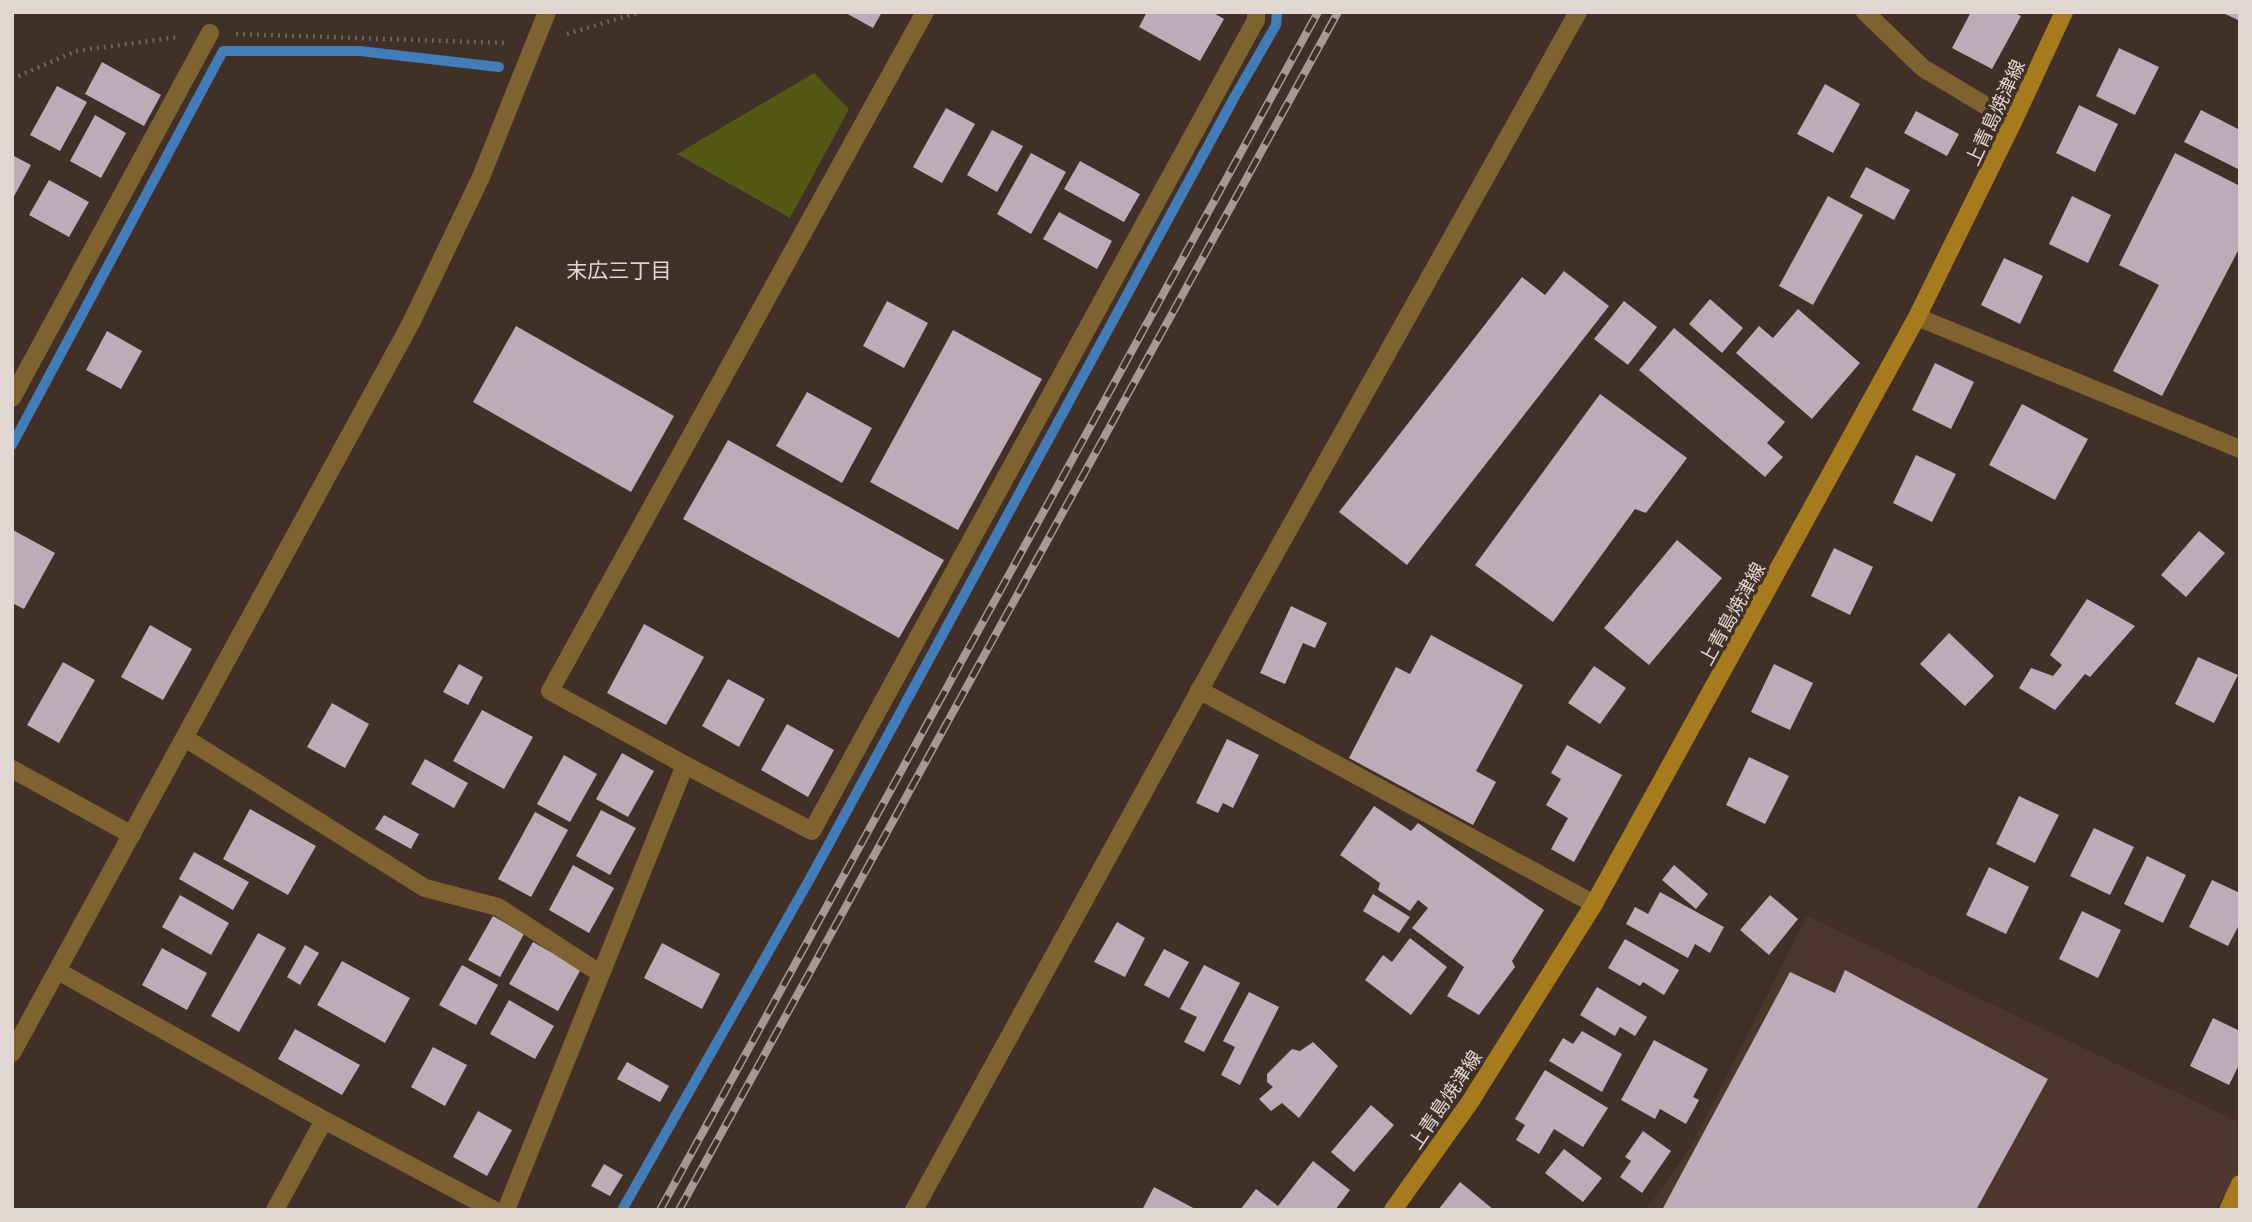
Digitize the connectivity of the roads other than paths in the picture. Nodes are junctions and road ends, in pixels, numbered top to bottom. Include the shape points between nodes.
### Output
1 (547, 12) edge
2 (925, 12) edge
3 (1256, 12) edge
4 (1578, 12) edge
5 (1865, 12) edge
6 (2064, 12) edge
7 (210, 33) road end
8 (2013, 122) junction
9 (1917, 317) junction
10 (12, 398) edge
11 (2240, 449) edge
12 (1199, 690) junction
13 (185, 738) junction
14 (685, 765) junction
15 (12, 769) edge
16 (132, 835) junction
17 (1594, 904) junction
18 (58, 971) junction
19 (601, 974) junction
20 (12, 1053) edge
21 (324, 1120) junction
22 (2240, 1184) edge
23 (275, 1210) edge
24 (494, 1210) edge
25 (506, 1210) edge
26 (914, 1210) edge
27 (1393, 1210) edge
28 (2228, 1210) edge

1 - 13 street via 481,177 411,323
2 - 14 street via 551,691
3 - 14 street via 1256,20 811,831
4 - 12 street
5 - 8 street via 1923,68
6 - 8 main road, 上青島焼津線
7 - 10 street
8 - 9 main road, 上青島焼津線
9 - 11 street
9 - 17 main road, 上青島焼津線
12 - 17 street
12 - 26 street
13 - 16 street
13 - 19 street via 425,888 498,908
14 - 19 street
15 - 16 street
16 - 18 street
17 - 27 main road, 上青島焼津線 via 1470,1101
18 - 20 street
18 - 21 street
19 - 25 street
21 - 23 street
21 - 24 street
22 - 28 main road

